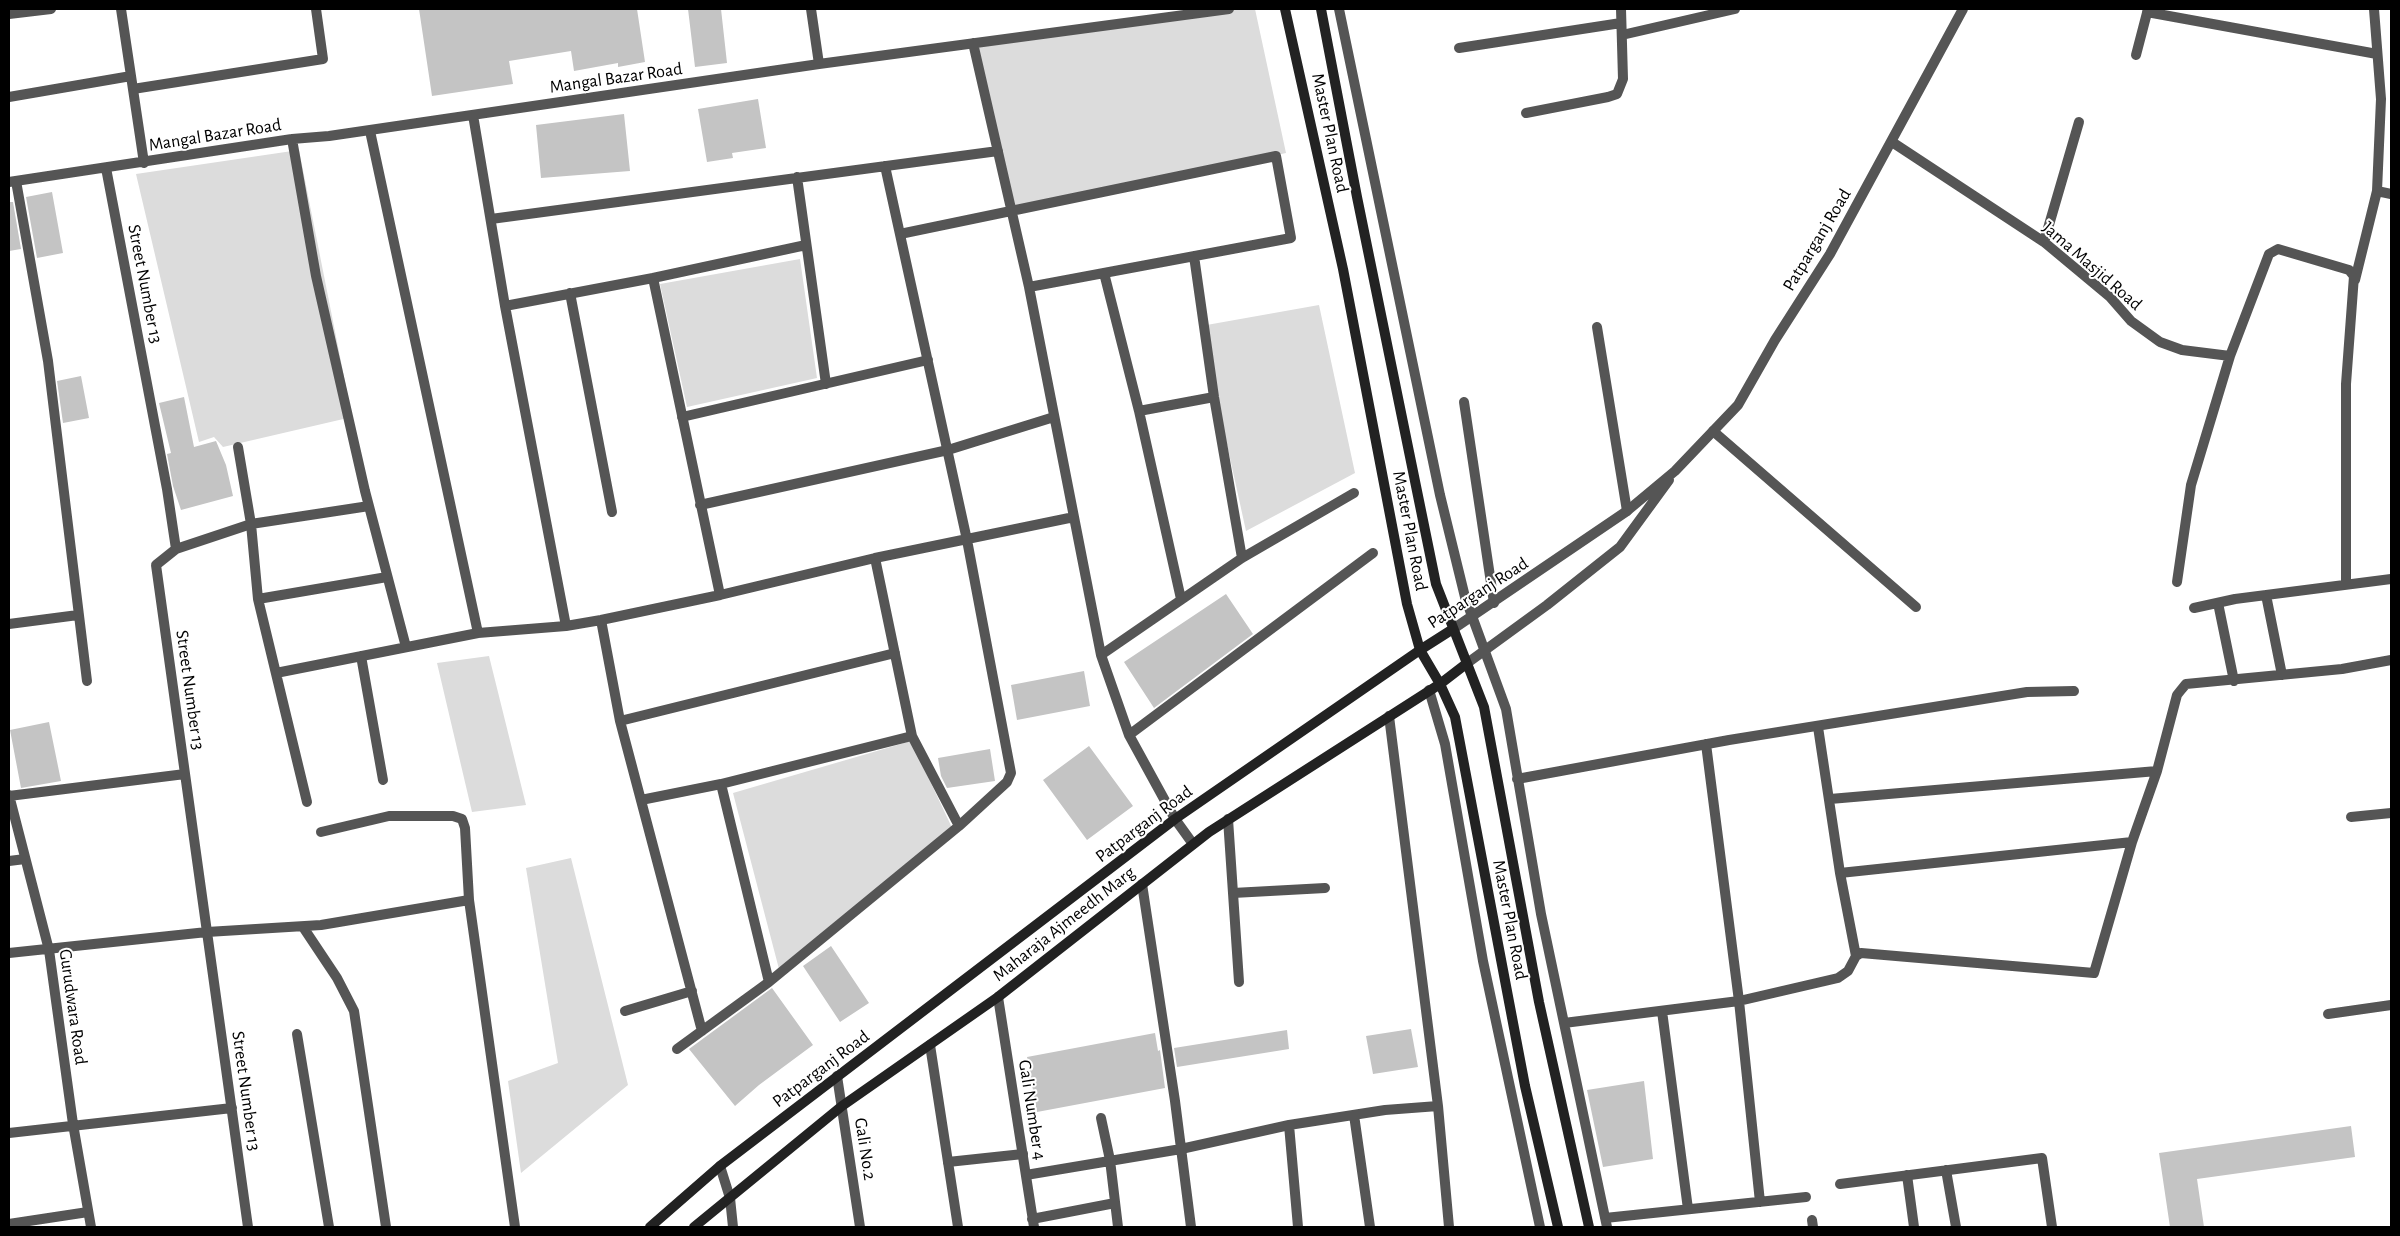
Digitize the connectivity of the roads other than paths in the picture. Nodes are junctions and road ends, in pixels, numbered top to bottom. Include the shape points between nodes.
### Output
1 (51, 9) edge
2 (121, 9) edge
3 (316, 9) edge
4 (811, 9) edge
5 (1229, 9) edge
6 (1286, 9) edge
7 (1321, 9) edge
8 (1339, 9) edge
9 (1621, 9) edge
10 (1735, 9) edge
11 (1963, 9) edge
12 (2374, 9) edge
13 (2148, 10) edge
14 (1167, 13) edge
15 (9, 14) edge
16 (1621, 23) junction
17 (1622, 35) junction
18 (973, 43) junction
19 (1459, 48) dead end
20 (2378, 54) junction
21 (2136, 55) dead end
22 (819, 64) junction
23 (131, 76) junction
24 (133, 89) junction
25 (9, 97) edge
26 (1526, 113) dead end
27 (473, 115) junction
28 (2080, 122) dead end
29 (370, 131) junction
30 (292, 139) junction
31 (1892, 142) junction
32 (998, 151) junction
33 (144, 163) junction
34 (885, 166) junction
35 (106, 168) junction
36 (797, 178) junction
37 (12, 182) edge
38 (2377, 191) junction
39 (2391, 194) edge
40 (1012, 212) junction
41 (491, 218) junction
42 (900, 234) junction
43 (2044, 242) junction
44 (806, 245) junction
45 (1194, 256) junction
46 (1104, 273) junction
47 (653, 278) junction
48 (2354, 282) junction
49 (1029, 286) junction
50 (570, 293) junction
51 (505, 306) junction
52 (1597, 328) dead end
53 (2230, 356) junction
54 (928, 360) junction
55 (826, 384) junction
56 (1214, 397) junction
57 (1464, 402) dead end
58 (1139, 411) junction
59 (1054, 417) junction
60 (682, 418) junction
61 (1714, 431) junction
62 (238, 447) dead end
63 (948, 450) junction
64 (1675, 471) junction
65 (1354, 493) dead end
66 (700, 505) junction
67 (369, 506) junction
68 (1627, 511) junction
69 (612, 512) dead end
70 (1074, 517) junction
71 (252, 524) junction
72 (967, 540) junction
73 (176, 549) junction
74 (1373, 553) dead end
75 (876, 558) junction
76 (1242, 558) junction
77 (388, 577) junction
78 (2391, 579) edge
79 (2177, 582) dead end
80 (2346, 583) junction
81 (720, 595) junction
82 (2266, 595) junction
83 (258, 599) junction
84 (1180, 599) junction
85 (1494, 602) junction
86 (2218, 603) junction
87 (1916, 607) dead end
88 (2194, 608) dead end
89 (78, 615) junction
90 (1472, 616) junction
91 (601, 620) junction
92 (9, 624) edge
93 (566, 626) junction
94 (1453, 629) junction
95 (478, 633) junction
96 (406, 647) junction
97 (1420, 650) junction
98 (1485, 651) junction
99 (895, 653) junction
100 (1101, 655) junction
101 (361, 656) junction
102 (2391, 660) edge
103 (1466, 664) junction
104 (276, 673) junction
105 (2282, 675) junction
106 (87, 681) dead end
107 (2234, 681) junction
108 (1440, 684) junction
109 (1429, 690) junction
110 (2074, 691) dead end
111 (1389, 716) junction
112 (620, 721) junction
113 (1818, 727) junction
114 (1129, 734) junction
115 (912, 736) junction
116 (1706, 744) junction
117 (2157, 771) junction
118 (185, 774) junction
119 (1517, 779) junction
120 (383, 780) dead end
121 (720, 784) junction
122 (9, 796) edge
123 (1830, 799) junction
124 (640, 800) junction
125 (307, 802) dead end
126 (2391, 812) edge
127 (2351, 817) dead end
128 (1175, 819) junction
129 (1228, 819) junction
130 (959, 826) junction
131 (321, 832) dead end
132 (2132, 842) junction
133 (1193, 844) junction
134 (25, 859) junction
135 (9, 861) edge
136 (1840, 873) junction
137 (1142, 884) junction
138 (1325, 888) dead end
139 (1233, 893) junction
140 (469, 900) junction
141 (302, 927) junction
142 (207, 932) junction
143 (49, 950) junction
144 (9, 953) edge
145 (1856, 956) junction
146 (769, 982) junction
147 (1239, 982) dead end
148 (692, 991) junction
149 (998, 997) junction
150 (1739, 1001) junction
151 (2391, 1005) edge
152 (625, 1011) dead end
153 (1662, 1011) junction
154 (2328, 1014) dead end
155 (1564, 1023) junction
156 (702, 1031) junction
157 (297, 1034) dead end
158 (930, 1045) junction
159 (677, 1049) dead end
160 (837, 1076) junction
161 (842, 1106) junction
162 (1438, 1106) junction
163 (232, 1108) junction
164 (1354, 1115) junction
165 (1101, 1118) dead end
166 (73, 1124) junction
167 (1290, 1125) junction
168 (9, 1132) edge
169 (1181, 1149) junction
170 (1022, 1154) junction
171 (1110, 1160) junction
172 (948, 1162) junction
173 (720, 1166) junction
174 (1946, 1170) junction
175 (1026, 1175) junction
176 (1907, 1175) junction
177 (1840, 1184) dead end
178 (1806, 1197) dead end
179 (730, 1198) junction
180 (1115, 1202) junction
181 (1760, 1202) junction
182 (1688, 1210) junction
183 (88, 1212) junction
184 (1033, 1223) edge
185 (1606, 1223) edge
186 (9, 1224) edge
187 (92, 1227) edge
188 (248, 1227) edge
189 (329, 1227) edge
190 (386, 1227) edge
191 (515, 1227) edge
192 (650, 1227) edge
193 (694, 1227) edge
194 (733, 1227) edge
195 (860, 1227) edge
196 (958, 1227) edge
197 (1118, 1227) edge
198 (1191, 1227) edge
199 (1298, 1227) edge
200 (1370, 1227) edge
201 (1449, 1227) edge
202 (1540, 1227) edge
203 (1558, 1227) edge
204 (1589, 1227) edge
205 (1914, 1227) edge
206 (1956, 1227) edge
207 (2052, 1227) edge

1 - 15 street
2 - 23 street
3 - 24 street via 323,59
4 - 22 street
5 - 14 street, Mangal Bazar Road
6 - 97 main road, Master Plan Road via 1344,269 1407,604
7 - 94 main road, Master Plan Road via 1436,584
8 - 90 street via 1440,494
9 - 16 street
10 - 17 street
11 - 31 street, Patparganj Road
12 - 20 street
13 - 20 street
13 - 21 street
14 - 18 street, Mangal Bazar Road
16 - 17 street
16 - 19 street
17 - 26 street via 1623,79 1617,94
18 - 22 street, Mangal Bazar Road
18 - 32 street
20 - 38 street via 2381,99
22 - 27 street, Mangal Bazar Road
23 - 24 street
23 - 25 street
24 - 33 street
27 - 29 street, Mangal Bazar Road
27 - 41 street
28 - 43 street
29 - 30 street, Mangal Bazar Road
29 - 95 street
30 - 33 street, Mangal Bazar Road
30 - 67 street via 316,276
31 - 43 street, Jama Masjid Road
31 - 61 street, Patparganj Road via 1830,254 1738,405
32 - 34 street
32 - 40 street
33 - 35 street, Mangal Bazar Road
34 - 36 street
34 - 42 street
35 - 37 street, Mangal Bazar Road
35 - 73 street, Street Number 13
36 - 41 street
36 - 44 street
37 - 89 street via 48,361
38 - 39 street
38 - 48 street
40 - 42 street
40 - 45 street via 1276,156 1292,238
40 - 49 street
41 - 51 street
42 - 54 street
43 - 53 street, Jama Masjid Road via 2110,297 2131,321 2160,342 2182,350
44 - 47 street
44 - 55 street
45 - 46 street
45 - 56 street
46 - 49 street
46 - 58 street
47 - 50 street
47 - 60 street
48 - 53 street via 2353,272 2349,270 2283,250 2273,250
48 - 80 street via 2346,384
49 - 59 street
50 - 51 street
50 - 69 street
51 - 93 street
52 - 68 street
53 - 79 street via 2191,485
54 - 55 street
54 - 63 street
55 - 60 street
56 - 58 street
56 - 76 street
57 - 85 street
58 - 84 street
59 - 63 street
59 - 70 street
60 - 66 street
61 - 64 street, Patparganj Road
61 - 87 street
62 - 71 street
63 - 66 street
63 - 72 street
64 - 68 street, Patparganj Road
64 - 98 street, Patparganj Road via 1620,547
65 - 76 street
66 - 81 street
67 - 71 street
67 - 77 street
68 - 85 street, Patparganj Road
70 - 72 street
70 - 100 street
71 - 73 street
71 - 83 street
72 - 75 street
72 - 130 street via 1011,773 1007,782
73 - 118 street, Street Number 13 via 156,565
74 - 114 street
75 - 81 street
75 - 99 street
76 - 84 street
77 - 83 street
77 - 96 street
78 - 80 street
80 - 82 street
81 - 91 street
82 - 86 street
82 - 105 street
83 - 104 street
84 - 100 street
85 - 90 street, Patparganj Road
86 - 88 street
86 - 107 street
89 - 92 street
89 - 106 street
90 - 94 street, Patparganj Road
90 - 98 street
91 - 93 street
91 - 112 street
93 - 95 street
94 - 97 main road, Patparganj Road
94 - 103 main road, Master Plan Road
95 - 96 street
96 - 101 street
97 - 108 main road, Master Plan Road
97 - 128 main road, Patparganj Road
98 - 103 street, Patparganj Road
98 - 119 street via 1506,709
99 - 112 street
99 - 115 street
100 - 114 street
101 - 104 street
101 - 120 street
102 - 105 street
103 - 108 main road, Maharaja Ajmeedh Marg
103 - 204 main road, Master Plan Road via 1484,706 1539,1002
104 - 125 street
105 - 107 street
107 - 117 street via 2186,684 2177,694
108 - 109 main road, Maharaja Ajmeedh Marg
108 - 203 main road, Master Plan Road via 1455,717 1525,1086
109 - 111 main road, Maharaja Ajmeedh Marg
109 - 202 street via 1445,744 1483,960
110 - 113 street via 2027,692
111 - 129 main road, Maharaja Ajmeedh Marg
111 - 162 street
112 - 124 street
113 - 116 street
113 - 123 street
114 - 128 street
115 - 121 street
115 - 130 street
116 - 119 street
116 - 150 street
117 - 123 street
117 - 132 street
118 - 122 street
118 - 142 street, Street Number 13
119 - 155 street
121 - 124 street
121 - 146 street
122 - 134 street, Gurudwara Road
123 - 136 street
124 - 148 street
126 - 127 street
128 - 133 street
128 - 160 main road, Patparganj Road
129 - 133 main road, Maharaja Ajmeedh Marg
129 - 139 street
130 - 146 street
131 - 140 street via 389,816 459,816 465,828
132 - 136 street
132 - 145 street via 2094,973 1861,953
133 - 137 main road, Maharaja Ajmeedh Marg
134 - 135 street
134 - 143 street, Gurudwara Road
136 - 145 street
137 - 149 main road, Maharaja Ajmeedh Marg
137 - 169 street
138 - 139 street
139 - 147 street
140 - 141 street
140 - 191 street
141 - 142 street
141 - 190 street via 337,978 354,1011
142 - 143 street
142 - 163 street, Street Number 13
143 - 144 street
143 - 166 street, Gurudwara Road
145 - 150 street via 1848,971 1838,978
146 - 156 street
148 - 152 street
148 - 156 street
149 - 158 main road, Maharaja Ajmeedh Marg
149 - 170 street, Gali Number 4
150 - 153 street
150 - 181 street
151 - 154 street
153 - 155 street
153 - 182 street
155 - 185 street
156 - 159 street
157 - 189 street
158 - 161 main road, Maharaja Ajmeedh Marg
158 - 172 street
160 - 161 street, Gali No.2
160 - 173 main road, Patparganj Road
161 - 179 main road, Maharaja Ajmeedh Marg
161 - 195 street, Gali No.2
162 - 164 street
162 - 201 street
163 - 166 street
163 - 188 street, Street Number 13
164 - 167 street
164 - 200 street
165 - 171 street
166 - 168 street
166 - 183 street, Gurudwara Road
167 - 169 street
167 - 199 street
169 - 171 street
169 - 198 street
170 - 172 street
170 - 175 street, Gali Number 4
171 - 175 street
171 - 180 street
172 - 196 street
173 - 179 street
173 - 192 main road, Patparganj Road
174 - 176 street
174 - 206 street
174 - 207 street via 2042,1158
175 - 184 street, Gali Number 4
176 - 177 street
176 - 205 street
178 - 181 street
179 - 193 main road, Maharaja Ajmeedh Marg
179 - 194 street
180 - 184 street
180 - 197 street
181 - 182 street
182 - 185 street
183 - 186 street
183 - 187 street, Gurudwara Road

